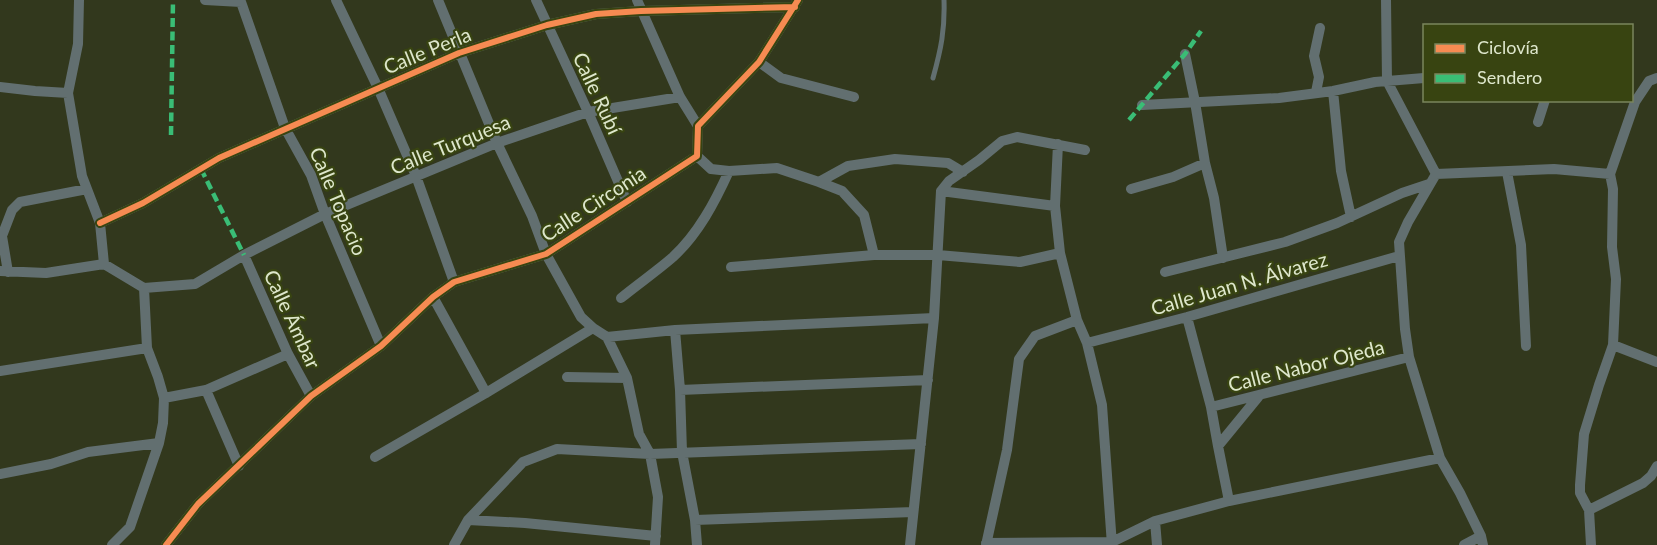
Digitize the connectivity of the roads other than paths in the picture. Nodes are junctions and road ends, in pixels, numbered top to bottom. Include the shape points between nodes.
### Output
1 (79, 0) edge
2 (205, 0) edge
3 (336, 0) edge
4 (438, 0) edge
5 (536, 0) edge
6 (944, 0) edge
7 (1386, 0) edge
8 (796, 3) edge
9 (639, 5) edge
10 (547, 25) junction
11 (1320, 28) dead end
12 (459, 53) junction
13 (1185, 54) dead end
14 (759, 62) junction
15 (933, 78) dead end
16 (1423, 78) edge
17 (1653, 80) edge
18 (1387, 81) junction
19 (0, 87) edge
20 (378, 88) junction
21 (1333, 91) junction
22 (1316, 92) junction
23 (68, 93) junction
24 (854, 97) dead end
25 (680, 98) junction
26 (1633, 100) edge
27 (1195, 102) junction
28 (1544, 102) edge
29 (1632, 102) edge
30 (1142, 105) dead end
31 (588, 112) junction
32 (1538, 122) dead end
33 (698, 126) junction
34 (285, 128) junction
35 (497, 143) junction
36 (1058, 144) junction
37 (1085, 150) dead end
38 (697, 156) junction
39 (1205, 163) junction
40 (729, 171) junction
41 (963, 172) junction
42 (1507, 172) junction
43 (1610, 174) junction
44 (416, 176) junction
45 (1433, 179) junction
46 (819, 182) junction
47 (87, 189) junction
48 (1131, 189) dead end
49 (941, 191) junction
50 (627, 202) junction
51 (1055, 206) junction
52 (325, 214) junction
53 (1351, 217) junction
54 (100, 223) junction
55 (1060, 253) junction
56 (546, 254) junction
57 (244, 255) junction
58 (874, 255) junction
59 (938, 255) junction
60 (1399, 256) junction
61 (1223, 258) junction
62 (104, 264) junction
63 (731, 267) dead end
64 (4, 272) edge
65 (1166, 272) dead end
66 (454, 282) junction
67 (144, 288) junction
68 (432, 297) junction
69 (621, 298) dead end
70 (1187, 317) junction
71 (934, 318) junction
72 (1077, 320) junction
73 (593, 328) junction
74 (675, 330) junction
75 (607, 337) junction
76 (1088, 343) junction
77 (1613, 345) junction
78 (381, 346) junction
79 (1526, 346) dead end
80 (147, 348) junction
81 (288, 354) junction
82 (1409, 357) junction
83 (1657, 362) edge
84 (0, 371) edge
85 (567, 377) dead end
86 (627, 378) junction
87 (928, 380) junction
88 (206, 390) junction
89 (680, 390) junction
90 (486, 393) junction
91 (311, 396) junction
92 (1259, 396) junction
93 (164, 398) junction
94 (1211, 407) junction
95 (159, 443) junction
96 (921, 444) junction
97 (1218, 446) junction
98 (682, 452) junction
99 (650, 454) junction
100 (375, 457) dead end
101 (1440, 458) junction
102 (239, 466) junction
103 (1657, 466) edge
104 (0, 474) edge
105 (1229, 501) junction
106 (1589, 510) junction
107 (913, 512) junction
108 (468, 520) junction
109 (695, 520) junction
110 (1155, 521) junction
111 (656, 540) edge
112 (1482, 541) edge
113 (1112, 543) edge
114 (986, 544) edge
115 (112, 545) edge
116 (165, 545) edge
117 (454, 545) edge
118 (697, 545) edge
119 (910, 545) edge
120 (1157, 545) edge
121 (1464, 545) edge
122 (1591, 545) edge

1 - 23 street via 78,44
2 - 34 street, Calle Topacio via 241,2
3 - 20 street
4 - 12 street
5 - 10 street, Calle Rubí
6 - 15 lane via 942,44
7 - 18 street
8 - 9 street, Calle Perla
8 - 14 street
9 - 10 street, Calle Perla
9 - 25 street
10 - 12 street, Calle Perla
10 - 31 street, Calle Rubí
11 - 22 street via 1314,56 1319,77
12 - 20 street, Calle Perla
12 - 35 street
13 - 27 street
14 - 24 street via 781,78
14 - 33 street
16 - 18 street
17 - 26 street
18 - 21 street
18 - 45 street
19 - 23 street
20 - 34 street, Calle Perla
20 - 44 street
21 - 22 street
21 - 53 street via 1341,171
22 - 27 street
23 - 47 street
25 - 31 street, Calle Turquesa
25 - 33 street
27 - 30 street
27 - 39 street
28 - 32 street
29 - 43 street
31 - 35 street, Calle Turquesa
31 - 50 street, Calle Rubí
33 - 38 street
34 - 52 street, Calle Topacio via 311,175
34 - 54 street, Calle Perla via 219,158 143,203
35 - 44 street, Calle Turquesa
35 - 56 street
36 - 37 street
36 - 41 street via 1017,136 1002,141
36 - 51 street
38 - 40 street via 711,169
38 - 50 street, Calle Circonia
39 - 48 street
39 - 61 street
40 - 46 street via 777,168
40 - 69 street via 697,229 674,256
41 - 46 street via 948,163 895,159 848,166
41 - 49 street
42 - 43 street via 1554,169
42 - 45 street
42 - 79 street via 1521,244
43 - 77 street via 1616,279
44 - 52 street, Calle Turquesa
44 - 66 street
45 - 53 street
45 - 60 street via 1399,242
46 - 58 street via 842,191 864,215
47 - 54 street
47 - 64 street via 20,202 12,210 2,236
49 - 51 street
49 - 59 street
50 - 56 street, Calle Circonia
51 - 55 street
52 - 57 street, Calle Turquesa
52 - 78 street, Calle Topacio
53 - 61 street via 1285,242
54 - 62 street
55 - 59 street via 1020,262
55 - 72 street
56 - 66 street, Calle Circonia
56 - 73 street via 581,317
57 - 67 street, Calle Turquesa via 195,284
57 - 81 street, Calle Ámbar
58 - 59 street
58 - 63 street
59 - 71 street
60 - 70 street, Calle Juan N. Álvarez
60 - 82 street
61 - 65 street
62 - 64 street via 46,273
62 - 67 street
66 - 68 street, Calle Circonia
67 - 80 street
68 - 78 street, Calle Circonia
68 - 90 street
70 - 76 street, Calle Juan N. Álvarez
70 - 94 street
71 - 74 street
71 - 87 street
72 - 76 street
72 - 114 street via 1035,336 1019,359 1007,450
73 - 75 street
73 - 90 street
74 - 75 street
74 - 89 street
75 - 86 street
76 - 113 street via 1102,405
77 - 83 street
77 - 106 street via 1584,434 1580,485
78 - 91 street, Calle Circonia
80 - 84 street
80 - 93 street
81 - 88 street
81 - 91 street, Calle Ámbar
82 - 92 street, Calle Nabor Ojeda
82 - 101 street
85 - 86 street
86 - 99 street via 639,434
87 - 89 street
87 - 96 street
88 - 93 street
88 - 102 street
89 - 98 street
90 - 100 street
91 - 102 street, Calle Circonia
92 - 94 street, Calle Nabor Ojeda
92 - 97 street
93 - 95 street
94 - 97 street
95 - 104 street via 88,452
95 - 115 street via 130,527
96 - 98 street
96 - 107 street
97 - 105 street
98 - 99 street
98 - 109 street
99 - 108 street via 557,449 523,462
99 - 111 street via 658,497
101 - 105 street
101 - 112 street
102 - 116 street, Calle Circonia via 198,504
103 - 106 street via 1643,483
105 - 110 street
106 - 122 street
107 - 109 street
107 - 119 street
108 - 111 street via 525,523
108 - 117 street
109 - 118 street
110 - 113 street
110 - 120 street
112 - 121 street
113 - 114 street

